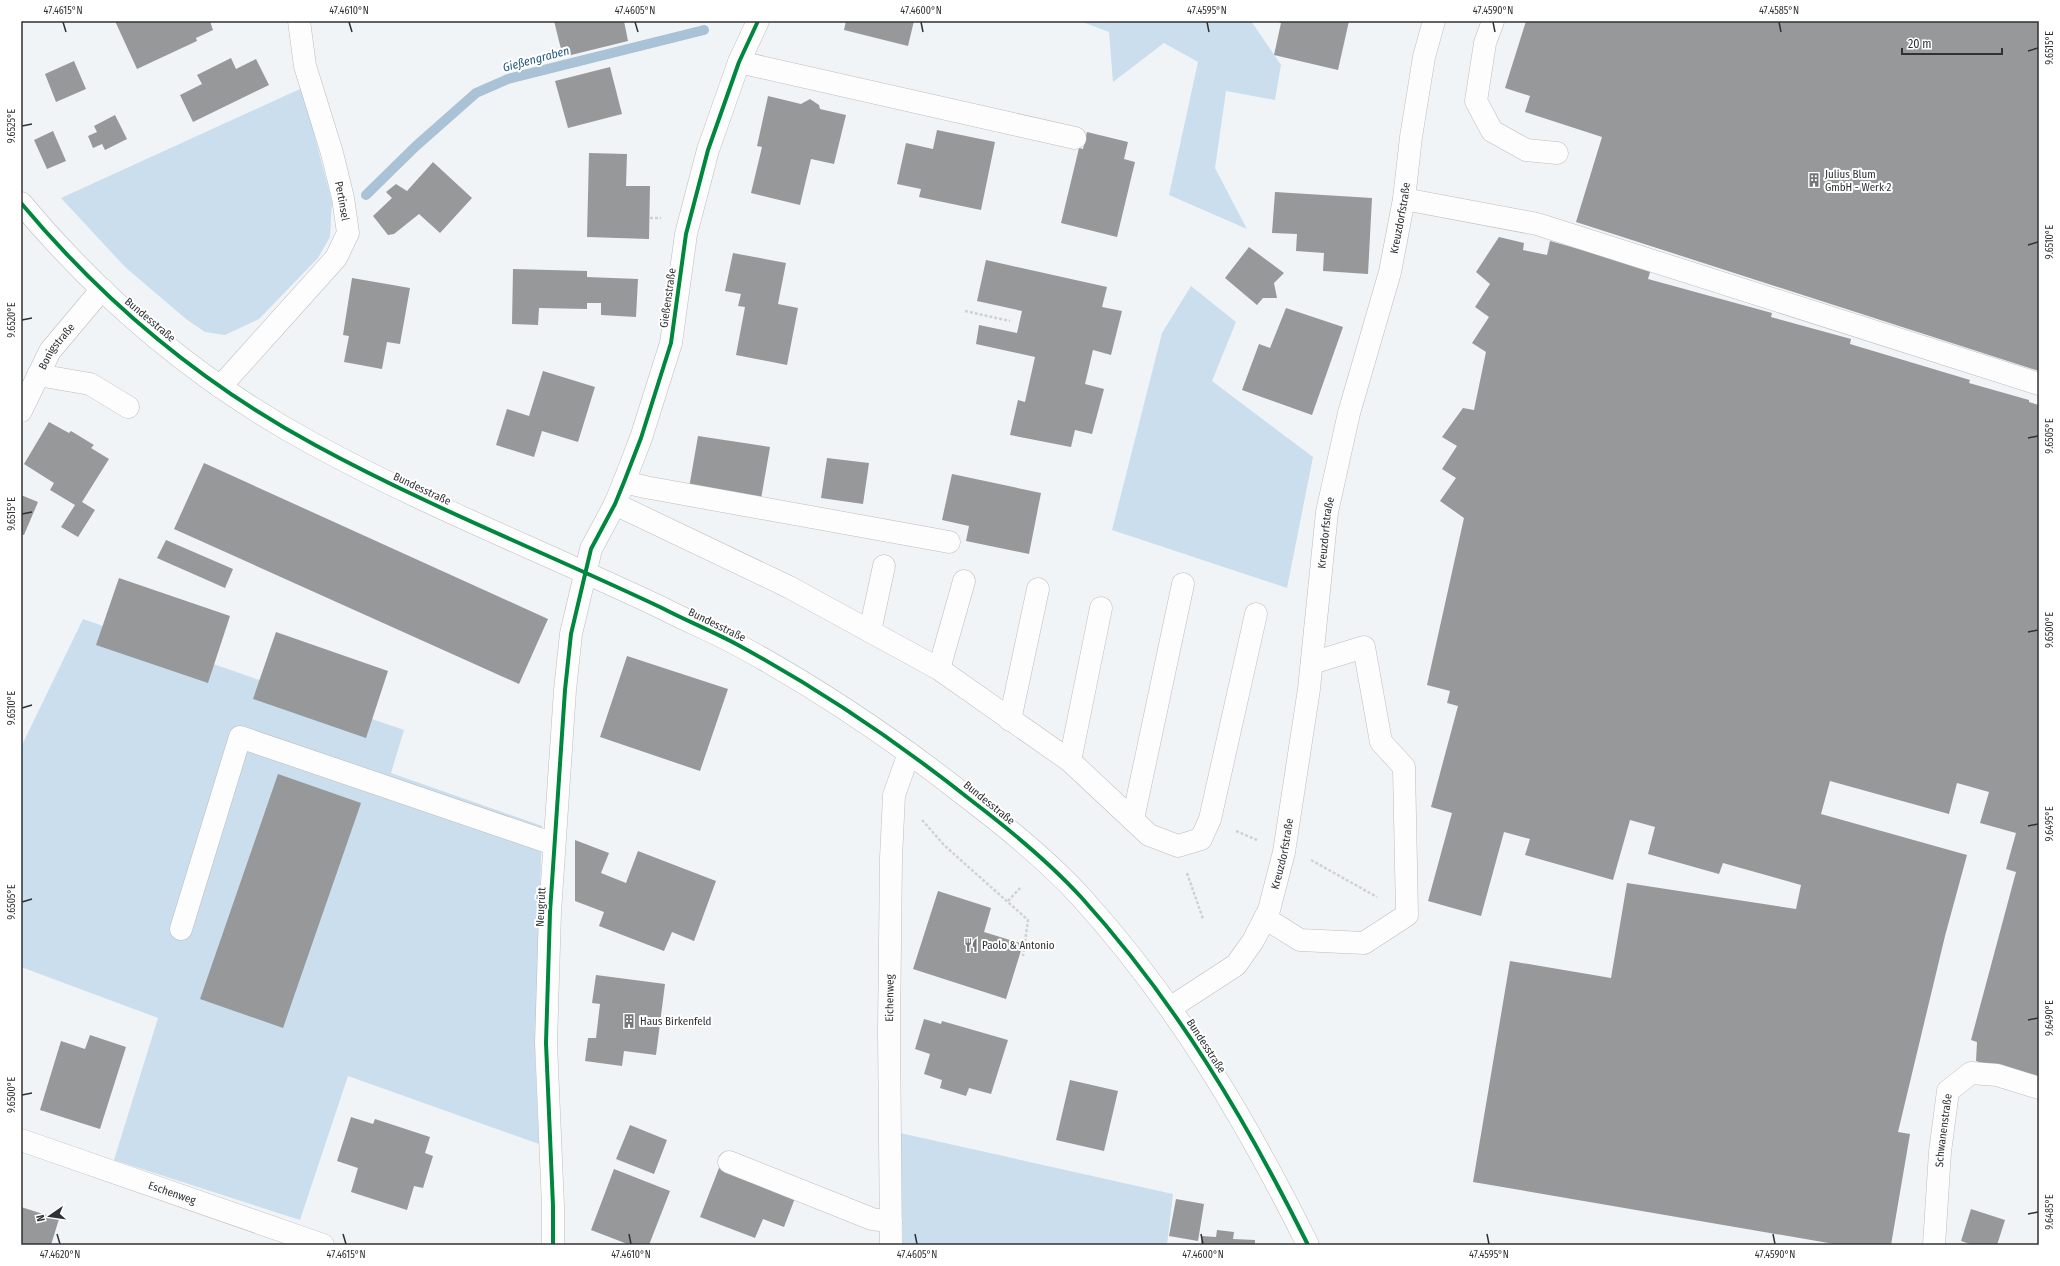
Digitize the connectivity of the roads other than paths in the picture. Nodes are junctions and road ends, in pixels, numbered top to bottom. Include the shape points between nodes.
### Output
1 (299, 21) edge
2 (758, 21) edge
3 (1434, 21) edge
4 (1493, 21) edge
5 (739, 62) junction
6 (1075, 138) dead end
7 (1557, 153) dead end
8 (1404, 199) junction
9 (21, 203) edge
10 (102, 289) junction
11 (38, 375) junction
12 (2039, 384) edge
13 (220, 387) junction
14 (128, 407) dead end
15 (21, 411) edge
16 (624, 482) junction
17 (615, 504) junction
18 (948, 542) dead end
19 (884, 566) dead end
20 (585, 573) junction
21 (964, 581) dead end
22 (1182, 584) dead end
23 (1038, 589) dead end
24 (1101, 608) dead end
25 (1256, 614) dead end
26 (870, 631) junction
27 (1312, 663) junction
28 (939, 669) junction
29 (1010, 720) junction
30 (909, 753) junction
31 (1070, 761) junction
32 (1133, 819) junction
33 (554, 844) junction
34 (1265, 918) junction
35 (181, 929) dead end
36 (1170, 1008) junction
37 (2039, 1088) edge
38 (21, 1140) edge
39 (728, 1162) dead end
40 (891, 1222) junction
41 (323, 1245) edge
42 (553, 1245) edge
43 (891, 1245) edge
44 (1308, 1245) edge
45 (1934, 1245) edge

1 - 13 street, Pertinsel via 305,66 332,152 348,233 336,258
2 - 5 street, Gießenstraße
3 - 8 street, Kreuzdorfstraße via 1424,58
4 - 7 street via 1485,43 1476,101 1492,131 1526,150
5 - 6 street
5 - 16 street, Gießenstraße via 708,150 686,234 671,343 641,438
8 - 12 street via 1537,224
8 - 27 street, Kreuzdorfstraße via 1390,272 1349,412 1327,512
9 - 10 street, Bundesstraße via 67,256
10 - 11 street, Bonigstraße via 50,351
10 - 13 street, Bundesstraße via 160,341
11 - 14 street via 90,384
11 - 15 street, Bonigstraße
13 - 20 street, Bundesstraße via 311,444 385,482
16 - 17 street, Gießenstraße
16 - 18 street
17 - 20 street, Gießenstraße via 591,549
17 - 26 street via 789,587
19 - 26 street
20 - 30 street, Bundesstraße via 738,645 856,715
20 - 33 street, Neugrütt via 571,634
21 - 28 street
22 - 32 street
23 - 29 street
24 - 31 street
25 - 32 street via 1210,819 1201,839 1178,846 1149,835
26 - 28 street
27 - 34 street, Kreuzdorfstraße via 1284,852
27 - 34 street via 1364,647 1381,742 1404,767 1407,915 1364,943 1300,940
28 - 29 street
29 - 31 street
30 - 36 street, Bundesstraße via 994,818 1074,890 1146,974
30 - 40 street, Eichenweg via 894,795 891,858
31 - 32 street
33 - 35 street via 240,737
33 - 42 street, Neugrütt via 546,1043
34 - 36 street, Kreuzdorfstraße via 1236,965
36 - 44 street, Bundesstraße via 1189,1034 1252,1137
37 - 45 street, Schwanenstraße via 1997,1074 1970,1073 1948,1091 1940,1152
38 - 41 street, Eschenweg
39 - 40 street via 872,1219
40 - 43 street, Eichenweg

